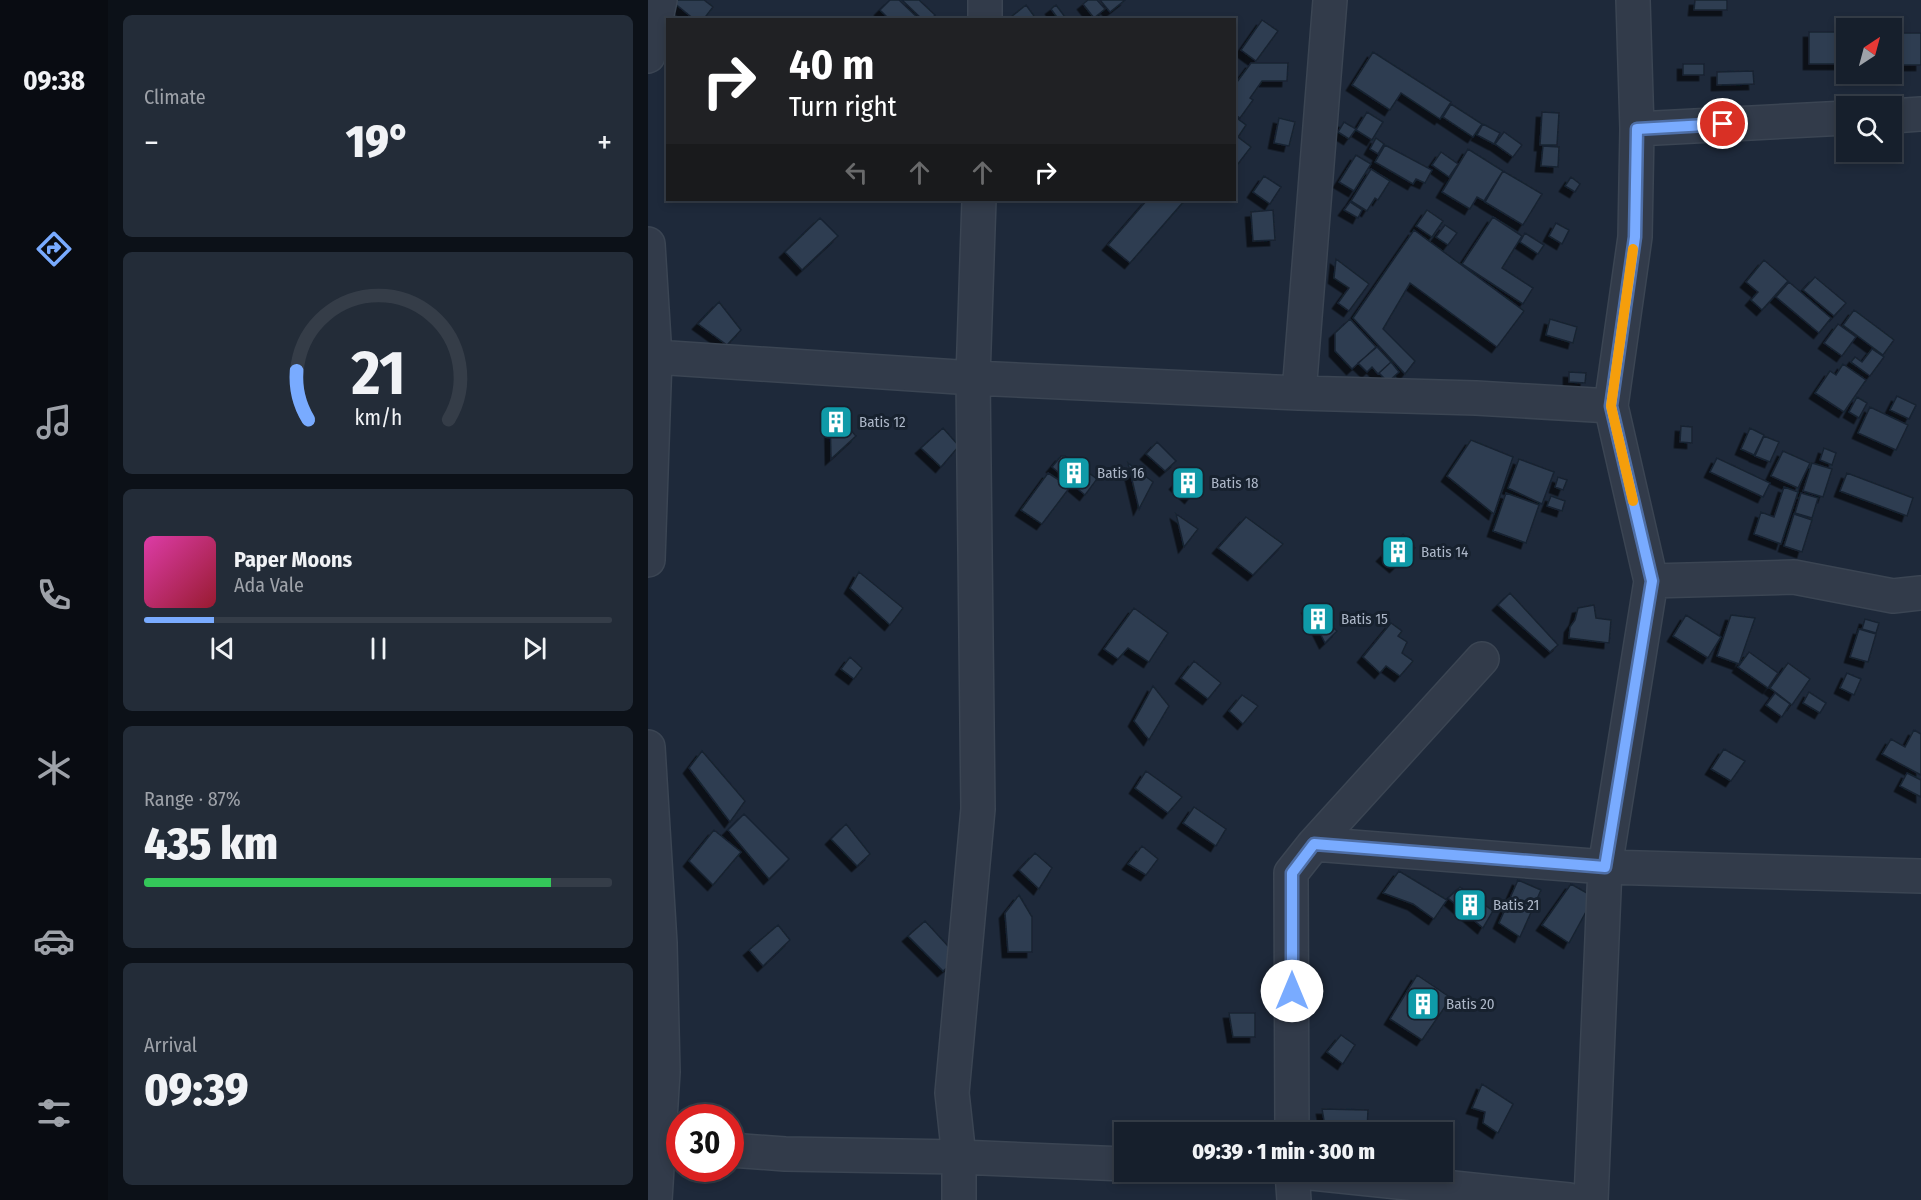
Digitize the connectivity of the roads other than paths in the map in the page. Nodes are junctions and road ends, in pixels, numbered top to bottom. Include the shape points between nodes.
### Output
1 (660, 0) edge
2 (985, 0) edge
3 (1330, 0) edge
4 (1633, 0) edge
5 (985, 18) edge
6 (648, 56) edge
7 (1921, 114) edge
8 (1902, 115) edge
9 (1836, 119) edge
10 (1637, 129) junction
11 (979, 201) edge
12 (648, 244) edge
13 (655, 357) junction
14 (973, 378) junction
15 (1299, 393) junction
16 (1611, 406) junction
17 (648, 560) edge
18 (1652, 581) junction
19 (1921, 593) edge
20 (1482, 659) dead end
21 (648, 747) edge
22 (1314, 844) junction
23 (1605, 867) junction
24 (1921, 876) edge
25 (666, 1108) edge
26 (1292, 1122) edge
27 (744, 1151) edge
28 (666, 1157) edge
29 (960, 1157) junction
30 (1114, 1164) edge
31 (1293, 1182) edge
32 (1397, 1182) edge
33 (655, 1200) edge
34 (959, 1200) edge
35 (1294, 1200) edge
36 (1569, 1200) edge
37 (1591, 1200) edge

1 - 6 street
2 - 5 street
3 - 15 street
4 - 10 street
7 - 8 street
9 - 10 street
10 - 16 street via 1635,237
11 - 14 street
12 - 13 street
13 - 14 street
13 - 17 street
14 - 15 street
14 - 29 street via 978,809 952,1093
15 - 16 street
16 - 18 street
18 - 19 street via 1794,578 1893,596
18 - 23 street
20 - 22 street
21 - 25 street
22 - 23 street
22 - 26 street via 1292,873
23 - 24 street
23 - 37 street
27 - 29 street
28 - 33 street
29 - 30 street
29 - 34 street
31 - 35 street
32 - 36 street

